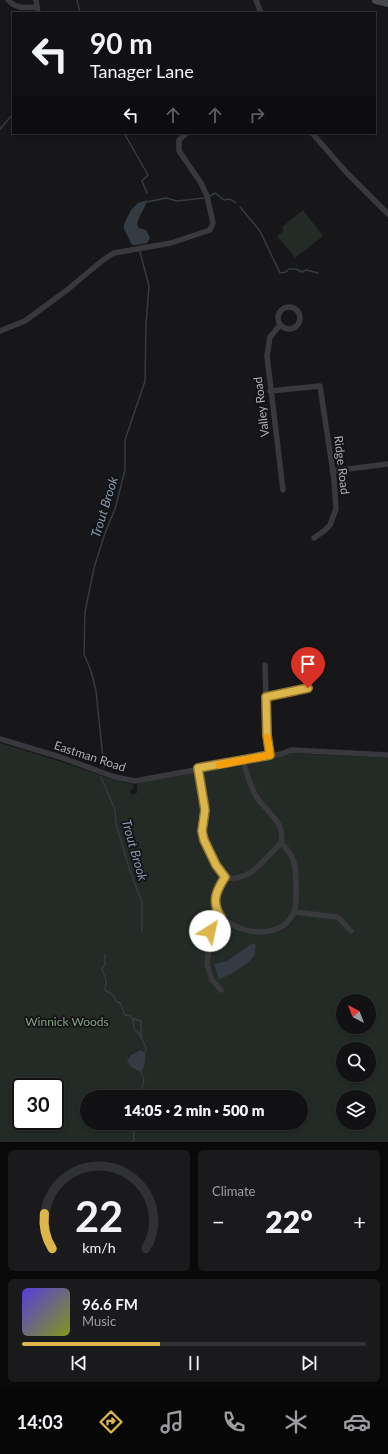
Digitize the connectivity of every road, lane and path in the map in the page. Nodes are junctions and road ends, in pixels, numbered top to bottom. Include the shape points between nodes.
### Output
1 (8, 0) edge
2 (36, 0) edge
3 (256, 0) edge
4 (376, 0) edge
5 (388, 3) edge
6 (37, 6) junction
7 (38, 12) edge
8 (261, 12) edge
9 (186, 134) edge
10 (313, 134) edge
11 (388, 214) edge
12 (280, 325) junction
13 (0, 331) edge
14 (270, 392) junction
15 (388, 464) edge
16 (332, 471) junction
17 (283, 490) dead end
18 (314, 538) dead end
19 (265, 665) dead end
20 (308, 688) dead end
21 (266, 697) junction
22 (0, 739) edge
23 (270, 755) junction
24 (388, 755) edge
25 (243, 761) junction
26 (198, 768) junction
27 (281, 843) junction
28 (225, 877) junction
29 (294, 912) junction
30 (221, 917) junction
31 (351, 931) dead end
32 (221, 990) dead end

1 - 6 street via 22,8
2 - 6 street
3 - 8 street
4 - 5 main road
6 - 7 street
9 - 13 street via 179,140 179,151 204,188 213,223 210,230 171,244 114,253 24,321
10 - 11 street
12 - 12 street, Valley Road via 289,329 297,326 301,318 296,308 287,306 280,310
12 - 14 street, Valley Road via 269,341 267,356
14 - 16 street, Ridge Road via 320,386
14 - 17 street, Valley Road
15 - 16 street
16 - 18 street, Ridge Road via 335,513 324,531
19 - 21 street
20 - 21 street
21 - 23 street
22 - 26 street, Eastman Road via 126,780 145,779
23 - 24 street, Eastman Road via 291,750
23 - 25 street, Eastman Road
25 - 26 street, Eastman Road
25 - 27 street via 255,796 282,828
26 - 28 street via 205,810 202,831 204,840
27 - 28 street via 251,872 239,878
27 - 29 street via 294,858 296,868
28 - 30 street via 216,891 215,899 216,910
29 - 30 street via 283,926 264,933 247,930
29 - 31 street via 336,917
30 - 32 street via 211,928 207,965 212,980

